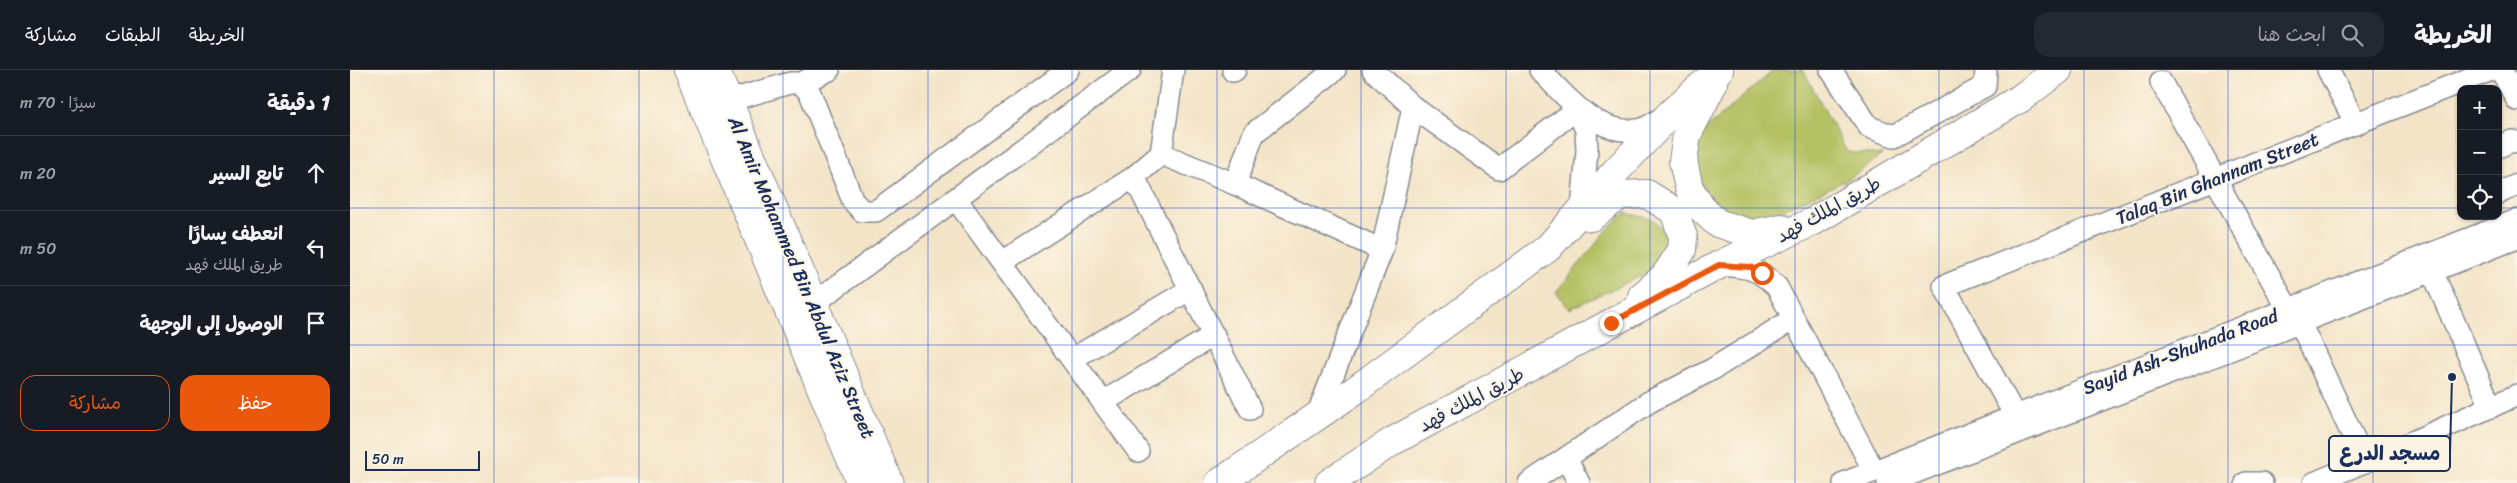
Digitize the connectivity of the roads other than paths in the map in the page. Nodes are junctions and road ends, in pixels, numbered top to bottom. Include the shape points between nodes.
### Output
1 (688, 70) edge
2 (715, 70) edge
3 (829, 70) edge
4 (1068, 70) edge
5 (1130, 70) edge
6 (1173, 70) edge
7 (1335, 70) edge
8 (1372, 70) edge
9 (1540, 70) edge
10 (1720, 70) edge
11 (1831, 70) edge
12 (1986, 70) edge
13 (2058, 70) edge
14 (2328, 70) edge
15 (2491, 70) edge
16 (2501, 70) edge
17 (2161, 82) dead end
18 (801, 83) junction
19 (2517, 100) edge
20 (728, 101) junction
21 (1413, 108) junction
22 (1577, 109) junction
23 (1671, 113) junction
24 (2356, 124) junction
25 (2517, 142) edge
26 (2502, 145) edge
27 (1161, 154) junction
28 (1134, 176) junction
29 (2215, 179) junction
30 (1235, 184) junction
31 (2517, 185) edge
32 (2502, 191) edge
33 (956, 199) junction
34 (1582, 210) junction
35 (1812, 222) junction
36 (2509, 223) edge
37 (1548, 248) junction
38 (1382, 250) junction
39 (1002, 262) junction
40 (1719, 265) junction
41 (2432, 271) junction
42 (1191, 289) junction
43 (813, 304) junction
44 (2294, 316) junction
45 (1793, 319) junction
46 (1611, 323) junction
47 (1214, 335) junction
48 (1072, 359) junction
49 (2517, 395) edge
50 (1103, 402) junction
51 (2491, 408) junction
52 (1250, 409) dead end
53 (1317, 416) junction
54 (2015, 416) junction
55 (1138, 451) dead end
56 (1566, 458) junction
57 (2365, 462) junction
58 (1881, 477) edge
59 (861, 483) edge
60 (889, 483) edge
61 (1219, 483) edge
62 (1329, 483) edge
63 (1529, 483) edge
64 (1579, 483) edge
65 (1844, 483) edge
66 (2246, 483) edge
67 (2262, 483) edge
68 (2314, 483) edge

1 - 59 main road, Al Amir Mohammed Bin Abdul Aziz Street
2 - 20 main road, Al Amir Mohammed Bin Abdul Aziz Street
3 - 18 street
4 - 18 street via 876,211 862,211 853,201 810,93
5 - 33 street
6 - 27 street
7 - 30 street via 1254,133
8 - 21 street
9 - 22 street
10 - 23 main road
10 - 35 main road via 1687,135 1683,160 1689,188 1702,209 1717,223 1752,234
11 - 12 street via 1869,128 1894,136 1985,86
13 - 35 main road, طريق الملك فهد via 2021,98
14 - 24 street
15 - 24 street, Talaq Bin Ghannam Street
16 - 19 street
17 - 29 street
18 - 20 street via 790,83
20 - 43 main road, Al Amir Mohammed Bin Abdul Aziz Street
21 - 22 street via 1499,169
21 - 38 street
22 - 23 street via 1609,128 1639,130
22 - 34 street via 1586,130 1587,150
23 - 34 main road
24 - 29 street, Talaq Bin Ghannam Street
25 - 26 street
27 - 28 street
27 - 30 street
28 - 39 street
28 - 42 street
29 - 44 street
29 - 54 street, Talaq Bin Ghannam Street via 1944,286
30 - 38 street
31 - 32 street
33 - 39 street
33 - 43 street
34 - 37 main road
35 - 40 main road, طريق الملك فهد
36 - 41 street, Sayid Ash-Shuhada Road
36 - 44 street, Sayid Ash-Shuhada Road
37 - 46 main road via 1620,195 1647,194 1674,211 1684,237 1682,250 1665,276
37 - 53 main road
38 - 53 street
39 - 48 street
40 - 45 street via 1750,267 1762,273 1777,287
40 - 46 main road, طريق الملك فهد
41 - 44 street, Sayid Ash-Shuhada Road
41 - 51 street
42 - 47 street
42 - 48 street
43 - 60 main road, Al Amir Mohammed Bin Abdul Aziz Street
44 - 54 street, Sayid Ash-Shuhada Road
44 - 57 street
44 - 58 street, Sayid Ash-Shuhada Road
45 - 56 street via 1713,369 1649,402
45 - 58 street
46 - 62 main road, طريق الملك فهد via 1393,441
47 - 50 street
47 - 52 street
48 - 50 street
49 - 51 street
50 - 55 street
51 - 57 street
53 - 61 main road
54 - 58 street, Sayid Ash-Shuhada Road
56 - 63 street
56 - 64 street
57 - 68 street
58 - 65 street, Sayid Ash-Shuhada Road
66 - 67 street

